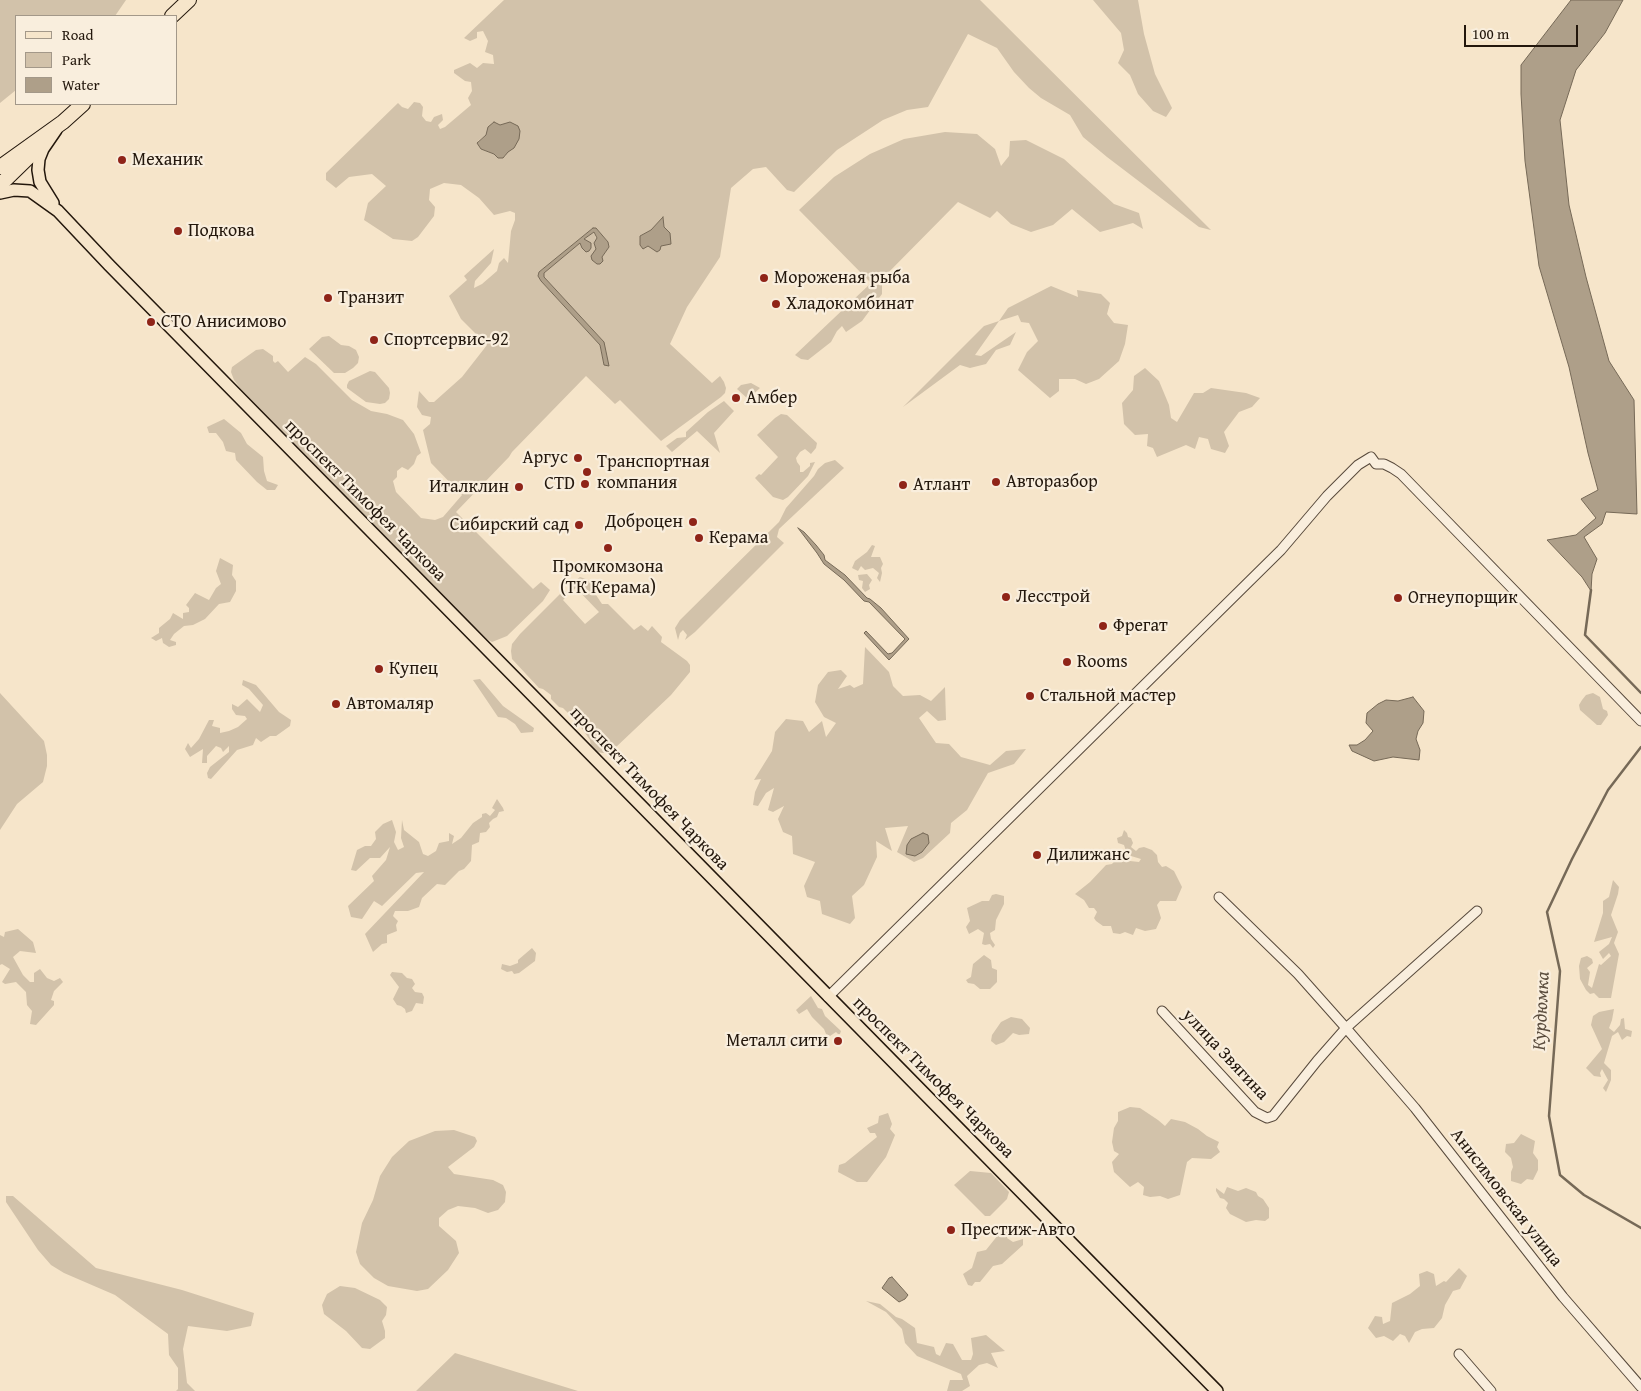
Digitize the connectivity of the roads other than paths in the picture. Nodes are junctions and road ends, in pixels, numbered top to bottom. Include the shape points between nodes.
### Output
1 (189, 0) edge
2 (173, 15) edge
3 (82, 105) edge
4 (60, 126) junction
5 (0, 167) edge
6 (0, 185) edge
7 (0, 193) edge
8 (58, 211) junction
9 (1641, 720) edge
10 (1219, 897) dead end
11 (1477, 911) dead end
12 (828, 997) junction
13 (1162, 1011) dead end
14 (1346, 1028) junction
15 (1459, 1354) dead end
16 (1641, 1387) edge
17 (1217, 1391) edge
18 (1491, 1391) edge

1 - 2 highway
3 - 4 highway
4 - 5 highway
4 - 6 highway
4 - 8 main road, проспект Тимофея Чаркова via 43,149 38,170 40,182
7 - 8 main road, проспект Тимофея Чаркова via 30,191
8 - 12 main road, проспект Тимофея Чаркова
9 - 12 street via 1401,474 1384,464 1376,464 1371,457 1358,465 1280,550
10 - 14 street, Анисимовская улица via 1298,974
11 - 14 street
12 - 17 main road, проспект Тимофея Чаркова
13 - 14 street, улица Звягина via 1255,1112 1267,1118 1278,1112 1316,1061
14 - 16 street, Анисимовская улица via 1426,1122 1563,1297
15 - 18 street

